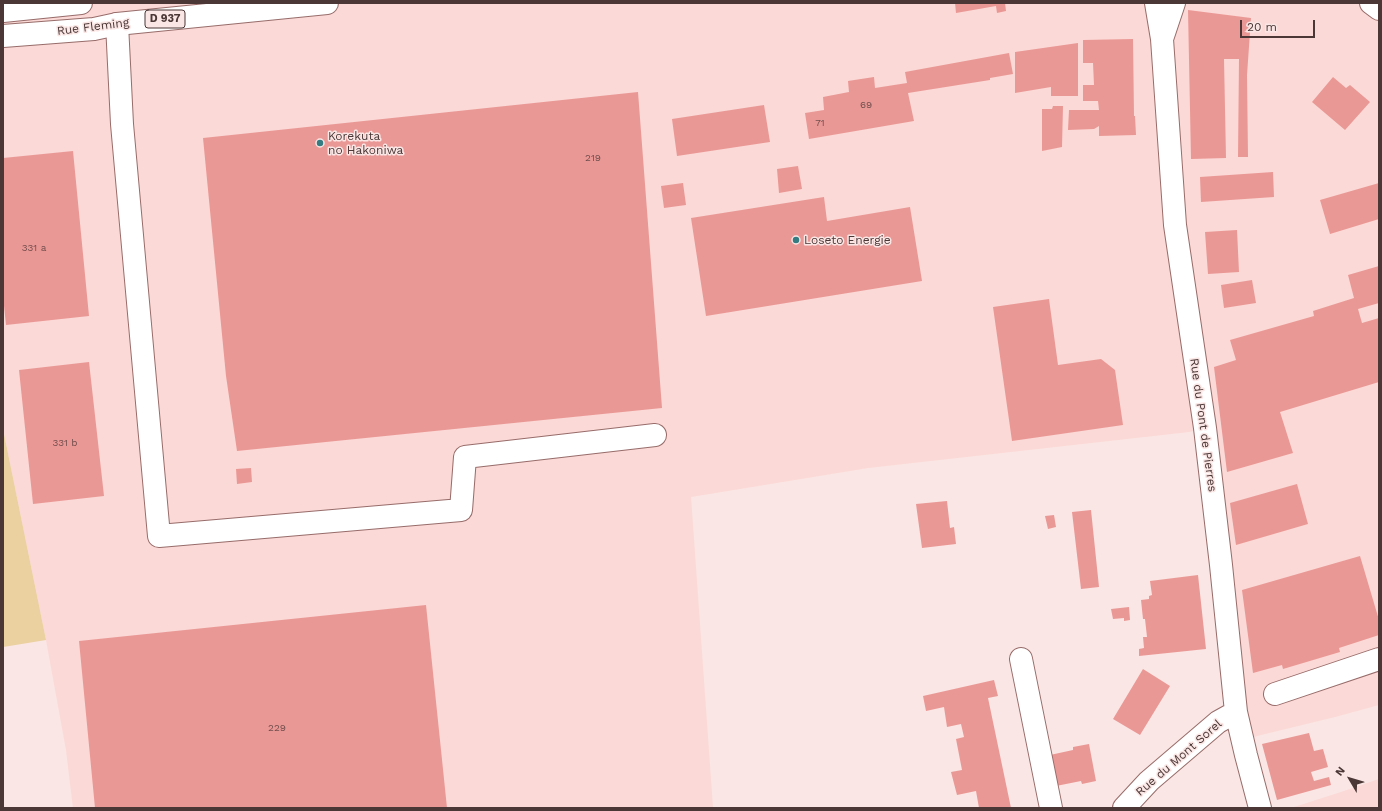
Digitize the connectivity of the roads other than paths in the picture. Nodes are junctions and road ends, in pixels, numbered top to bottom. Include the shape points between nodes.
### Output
1 (81, 3) edge
2 (327, 3) edge
3 (1156, 3) edge
4 (1174, 3) edge
5 (1371, 3) edge
6 (1379, 9) edge
7 (3, 11) edge
8 (118, 24) junction
9 (3, 36) edge
10 (1162, 39) junction
11 (655, 434) dead end
12 (1020, 659) dead end
13 (1379, 659) edge
14 (1275, 694) dead end
15 (1236, 712) junction
16 (1051, 808) edge
17 (1124, 808) edge
18 (1260, 808) edge

1 - 7 street
2 - 8 street, Rue Fleming / D 937
3 - 10 street, Rue du Pont de Pierres
4 - 10 street, Rue du Pont de Pierres
5 - 6 street
8 - 9 street, Rue Fleming / D 937 via 94,29
8 - 11 street via 122,124 159,536 461,510 465,457
10 - 15 street, Rue du Pont de Pierres via 1175,225 1205,428
12 - 16 street
13 - 14 street
15 - 17 street, Rue du Mont Sorel via 1218,722 1149,781
15 - 18 street, Rue du Pont de Pierres

